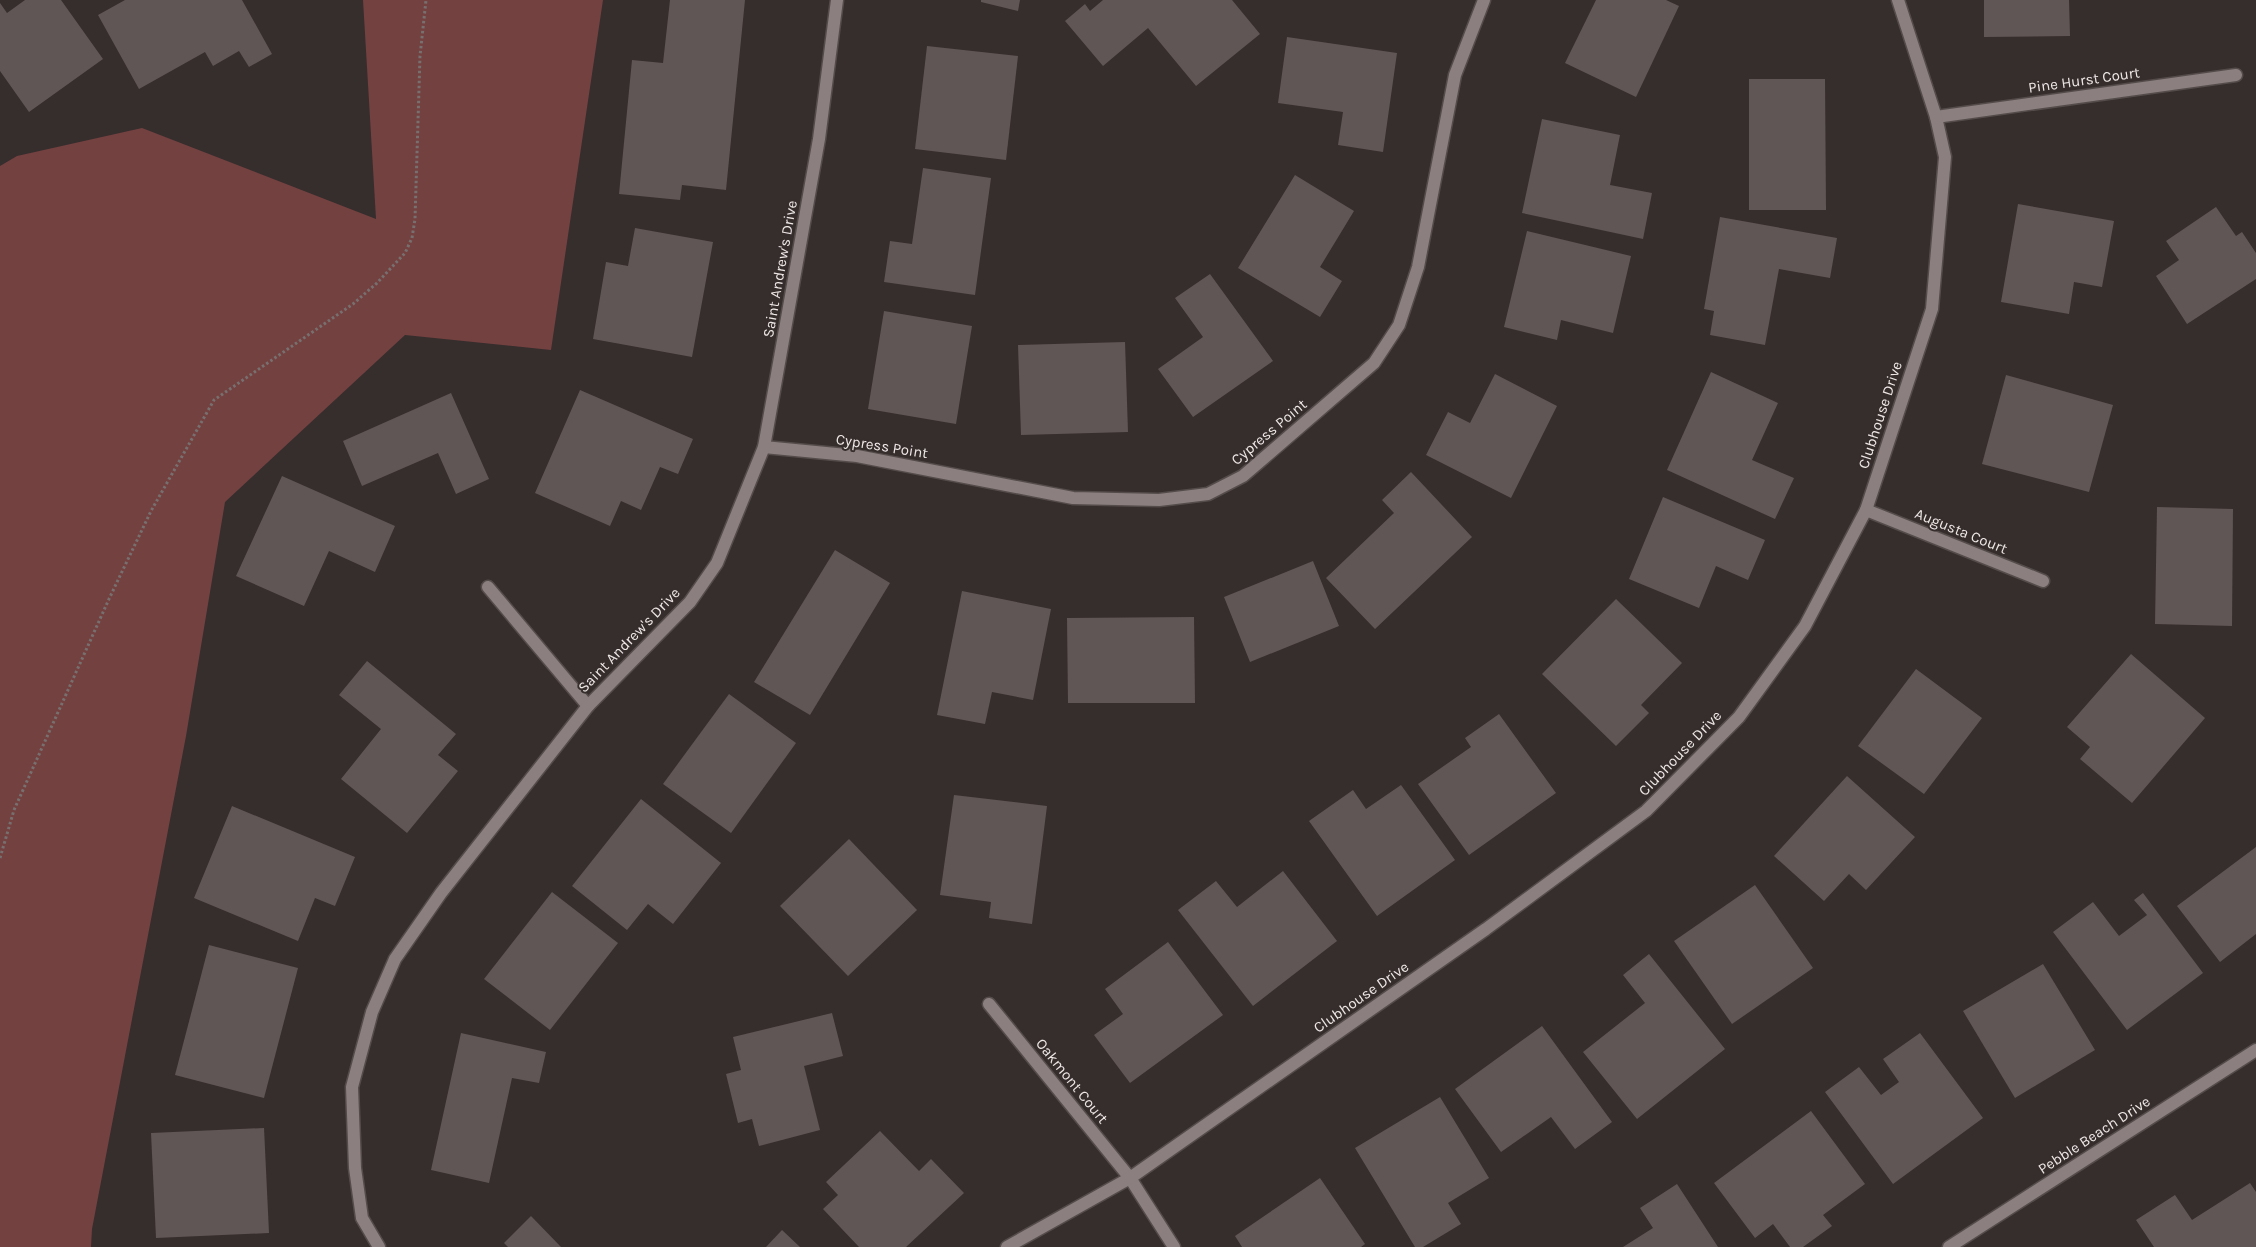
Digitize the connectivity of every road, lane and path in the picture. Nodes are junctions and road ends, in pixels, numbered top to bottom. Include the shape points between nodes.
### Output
1 (426, 0) edge
2 (838, 0) edge
3 (1484, 0) edge
4 (1898, 0) edge
5 (2236, 76) dead end
6 (1936, 117) junction
7 (764, 447) junction
8 (1866, 510) junction
9 (2043, 581) dead end
10 (488, 588) dead end
11 (588, 706) junction
12 (0, 858) edge
13 (989, 1004) dead end
14 (2256, 1050) edge
15 (1130, 1178) junction
16 (378, 1247) edge
17 (1007, 1247) edge
18 (1174, 1247) edge
19 (1949, 1247) edge

1 - 12 path via 420,56 415,219 405,253 353,304 214,400 151,511 109,599 14,810
2 - 7 street, Saint Andrew's Drive via 820,139
3 - 7 street, Cypress Point via 1455,75 1418,267 1399,325 1374,362 1243,476 1208,494 1159,500 1073,498 857,456
4 - 6 street, Clubhouse Drive
5 - 6 street, Pine Hurst Court
6 - 8 street, Clubhouse Drive via 1945,157 1932,309
7 - 11 street, Saint Andrew's Drive via 716,563 706,579 690,602
8 - 9 street, Augusta Court
8 - 15 street, Clubhouse Drive via 1805,626 1744,709 1646,811 1486,929
10 - 11 street
11 - 16 street, Saint Andrew's Drive via 436,900 394,959 372,1012 352,1087 355,1168 362,1218
13 - 15 street, Oakmont Court
14 - 19 street, Pebble Beach Drive
15 - 17 street, Clubhouse Drive
15 - 18 street

